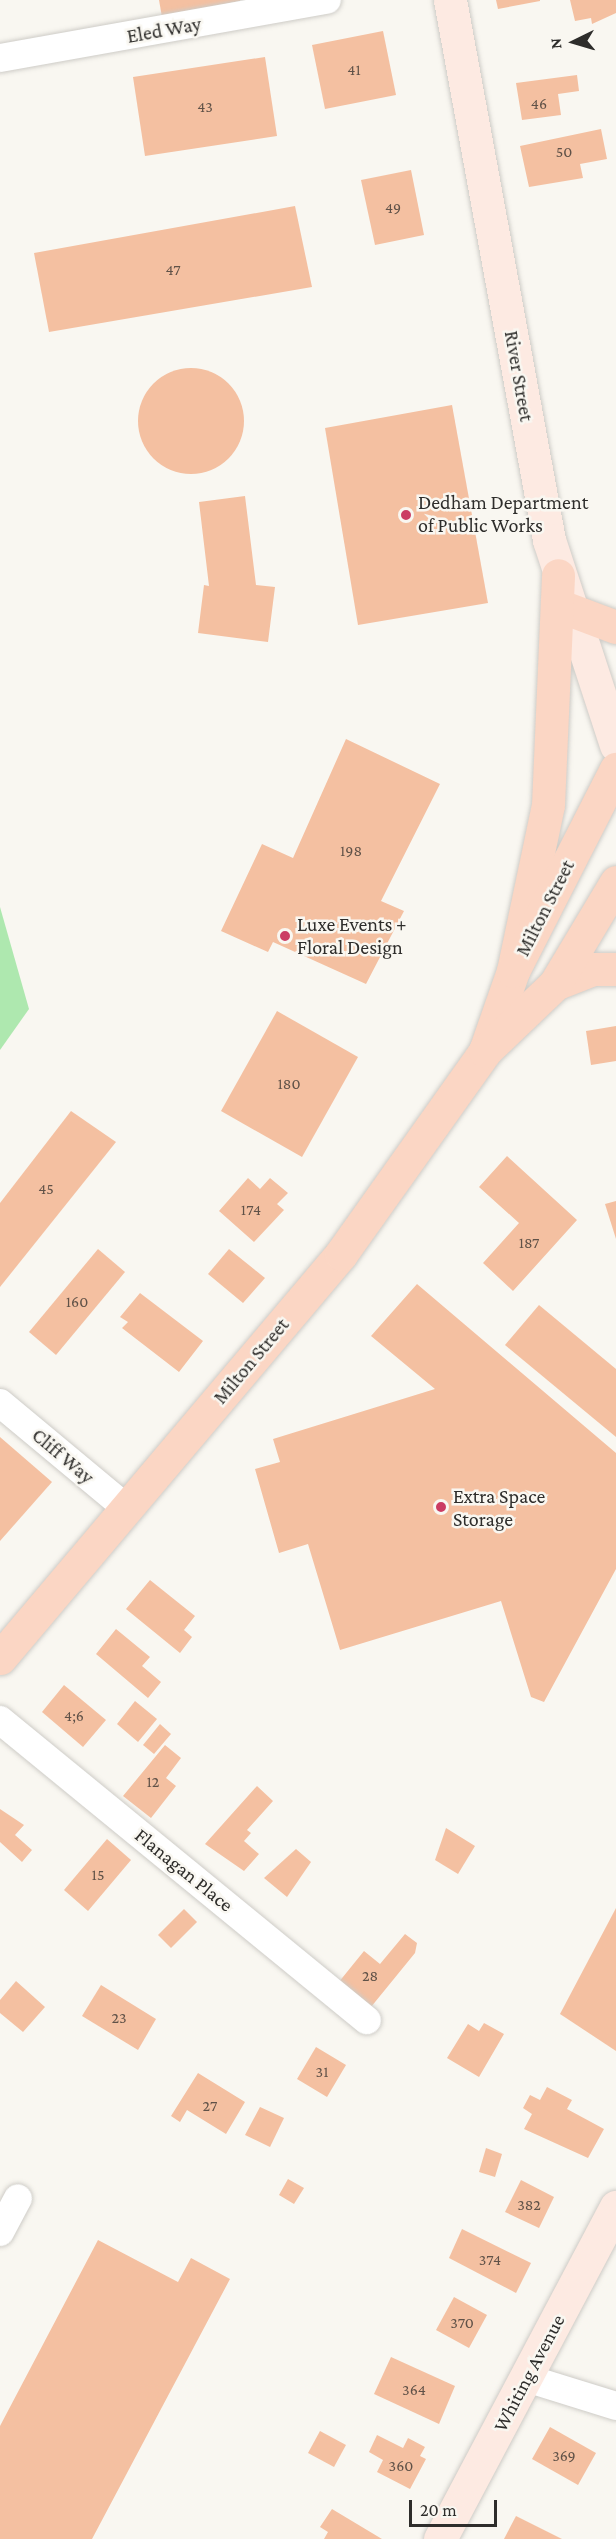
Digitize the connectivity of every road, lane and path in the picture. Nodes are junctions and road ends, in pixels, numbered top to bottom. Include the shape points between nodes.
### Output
1 (327, 0) edge
2 (450, 0) edge
3 (0, 58) edge
4 (558, 575) junction
5 (568, 609) junction
6 (616, 627) edge
7 (616, 745) edge
8 (616, 769) edge
9 (616, 882) edge
10 (616, 969) edge
11 (513, 971) junction
12 (555, 984) junction
13 (485, 1051) junction
14 (0, 1404) edge
15 (127, 1509) junction
16 (0, 1658) edge
17 (0, 1720) edge
18 (367, 2020) dead end
19 (18, 2198) dead end
20 (616, 2208) edge
21 (0, 2232) edge
22 (526, 2378) junction
23 (616, 2406) edge
24 (440, 2539) edge

1 - 3 street, Eled Way
2 - 4 street, River Street
4 - 5 street, River Street
4 - 11 main road via 548,805
5 - 6 main road
5 - 7 street, River Street
8 - 11 main road, Milton Street
9 - 12 main road, Milton Street
10 - 12 main road via 593,969
11 - 13 main road, Milton Street
12 - 13 main road, Milton Street
13 - 15 main road, Milton Street via 341,1254
14 - 15 street, Cliff Way
15 - 16 main road, Milton Street
17 - 18 street, Flanagan Place
19 - 21 street
20 - 22 street, Whiting Avenue
22 - 23 street
22 - 24 street, Whiting Avenue

